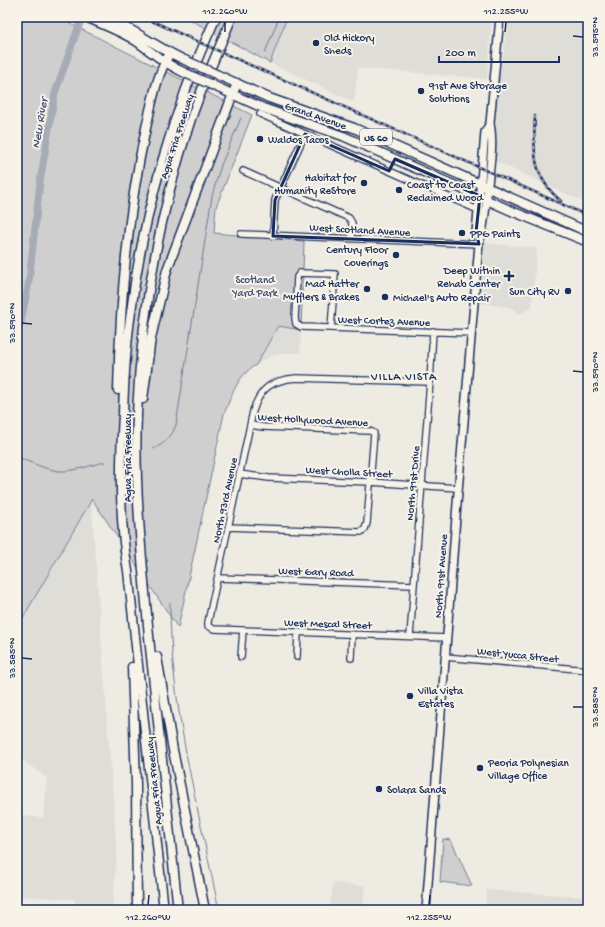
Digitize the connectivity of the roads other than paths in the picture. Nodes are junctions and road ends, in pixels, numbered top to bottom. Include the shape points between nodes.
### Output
1 (86, 17) edge
2 (216, 17) edge
3 (232, 17) edge
4 (500, 17) edge
5 (109, 21) edge
6 (170, 53) junction
7 (164, 62) junction
8 (237, 83) junction
9 (233, 94) junction
10 (260, 114) dead end
11 (306, 134) junction
12 (395, 159) junction
13 (243, 171) dead end
14 (389, 171) junction
15 (484, 186) junction
16 (280, 187) junction
17 (483, 198) junction
18 (478, 210) junction
19 (588, 232) edge
20 (241, 234) dead end
21 (273, 236) junction
22 (352, 239) junction
23 (588, 242) edge
24 (479, 244) junction
25 (331, 328) junction
26 (433, 331) junction
27 (471, 333) junction
28 (430, 382) junction
29 (123, 414) junction
30 (137, 415) junction
31 (250, 425) junction
32 (239, 474) junction
33 (370, 482) junction
34 (421, 486) junction
35 (458, 488) junction
36 (228, 527) junction
37 (141, 553) junction
38 (125, 554) junction
39 (218, 578) junction
40 (414, 585) junction
41 (208, 626) joint
42 (242, 630) junction
43 (298, 632) junction
44 (352, 634) junction
45 (410, 636) junction
46 (447, 638) junction
47 (445, 656) junction
48 (241, 657) dead end
49 (297, 657) dead end
50 (351, 658) dead end
51 (588, 670) edge
52 (137, 910) edge
53 (164, 910) edge
54 (178, 910) edge
55 (205, 910) edge
56 (426, 910) edge

1 - 5 highway, Grand Avenue / US 60
2 - 29 highway, Agua Fria Freeway via 187,86 156,186 141,248 131,310
3 - 30 highway, Agua Fria Freeway via 191,118 166,205 145,321
4 - 15 main road, North 91st Avenue via 490,123 492,133
5 - 6 highway, Grand Avenue / US 60 via 130,28
5 - 7 highway, Grand Avenue / US 60
6 - 7 highway
6 - 8 highway, Grand Avenue / US 60, bridge
7 - 9 highway, Grand Avenue / US 60, bridge
7 - 29 highway via 157,80 143,140 128,234 118,376 118,396
8 - 9 highway
8 - 15 highway, Grand Avenue / US 60 via 269,98 354,128
9 - 12 highway, Grand Avenue / US 60 via 263,108 344,136
9 - 30 highway via 167,270 152,330 143,397
10 - 11 street
11 - 14 street
11 - 16 street
12 - 14 street
12 - 17 highway, Grand Avenue / US 60
13 - 16 street
14 - 18 street
15 - 17 main road, North 91st Avenue
15 - 19 highway, Grand Avenue / US 60
16 - 21 street via 275,200
16 - 22 street via 349,218 352,223
17 - 18 main road, North 91st Avenue
17 - 23 highway, Grand Avenue / US 60
17 - 24 main road, North 91st Avenue via 483,232
18 - 24 main road, North 91st Avenue via 476,232
20 - 21 street, West Scotland Avenue
21 - 22 street, West Scotland Avenue
22 - 24 street, West Scotland Avenue
24 - 27 main road, North 91st Avenue
25 - 25 street, West Cortez Avenue via 335,274 298,274 296,324 301,327
25 - 26 street, West Cortez Avenue
26 - 27 street, West Cortez Avenue
26 - 28 street, North 91st Drive
27 - 35 main road, North 91st Avenue
28 - 31 street, North 93rd Avenue via 283,379 272,383 264,390 256,403
28 - 34 street, North 91st Drive
29 - 38 highway, Agua Fria Freeway via 121,435
30 - 37 highway, Agua Fria Freeway via 137,486
31 - 32 street, North 93rd Avenue
31 - 33 street, West Hollywood Avenue via 370,431 374,433
32 - 33 street, West Cholla Street via 270,478
32 - 36 street, North 93rd Avenue
33 - 34 street, West Cholla Street
33 - 36 street via 367,523 361,532
34 - 35 street, West Cholla Street
34 - 40 street, North 91st Drive
35 - 46 main road, North 91st Avenue
36 - 39 street, North 93rd Avenue
37 - 54 highway, Agua Fria Freeway
37 - 55 highway via 147,569 162,690
38 - 52 highway via 123,571 132,657 135,721
38 - 53 highway, Agua Fria Freeway
39 - 40 street, West Gary Road
39 - 41 street, North 93rd Avenue
40 - 45 street, North 91st Drive
41 - 42 street, West Mescal Street via 214,629
42 - 43 street, West Mescal Street
42 - 48 street
43 - 44 street, West Mescal Street
43 - 49 street
44 - 45 street, West Mescal Street
44 - 50 street
45 - 46 street, West Mescal Street
46 - 47 main road, North 91st Avenue
47 - 51 street, West Yucca Street
47 - 56 main road, North 91st Avenue

